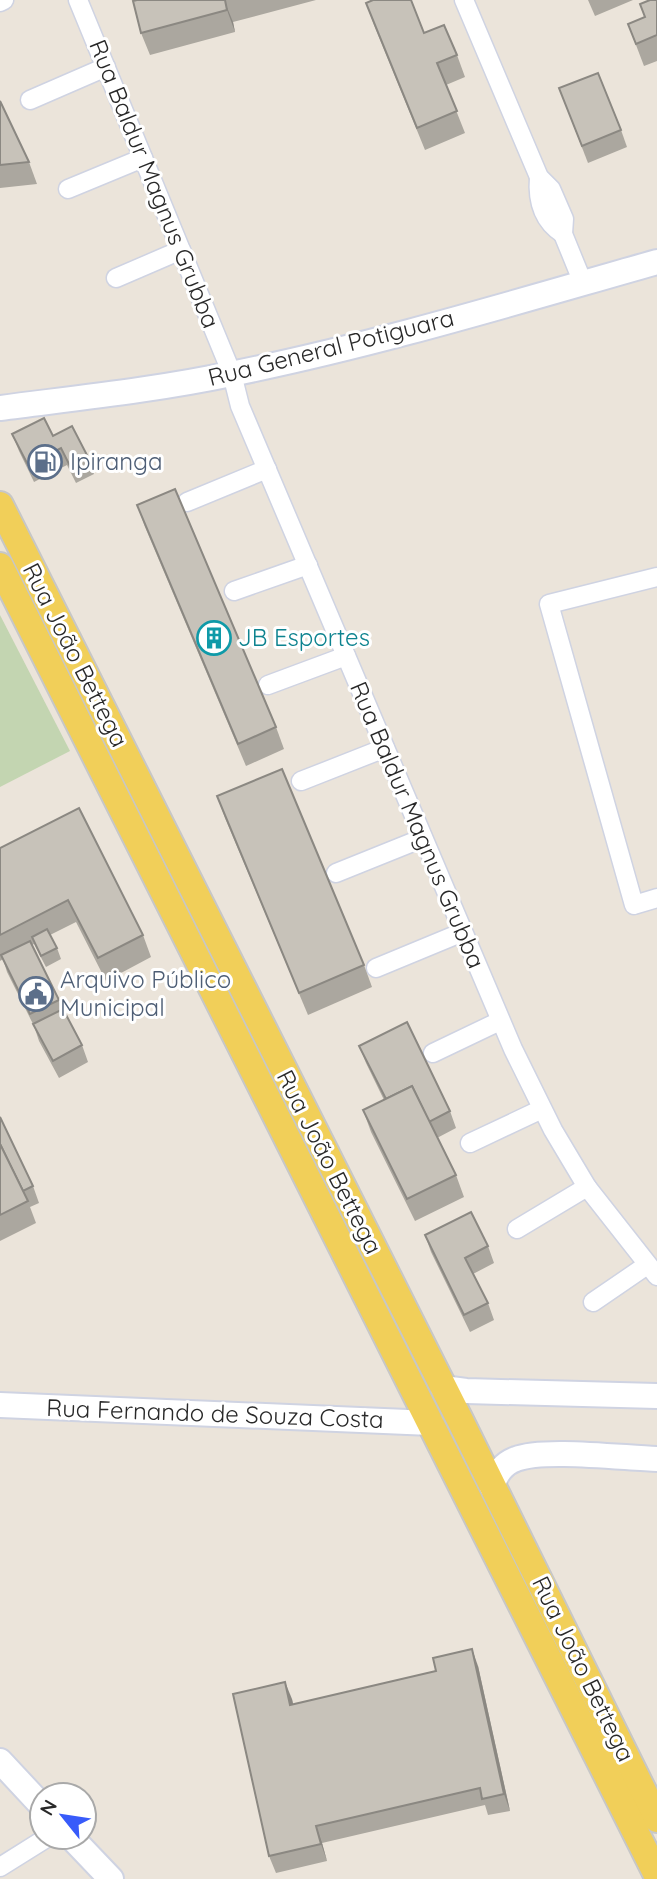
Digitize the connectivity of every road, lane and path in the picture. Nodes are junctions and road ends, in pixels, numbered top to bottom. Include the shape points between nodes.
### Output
1 (78, 0) edge
2 (464, 0) edge
3 (106, 67) junction
4 (30, 100) dead end
5 (143, 158) junction
6 (68, 190) dead end
7 (181, 250) junction
8 (657, 262) edge
9 (116, 278) dead end
10 (583, 283) junction
11 (232, 374) junction
12 (0, 408) edge
13 (267, 469) junction
14 (187, 502) dead end
15 (0, 505) edge
16 (307, 565) junction
17 (0, 566) edge
18 (657, 577) edge
19 (234, 592) dead end
20 (346, 656) junction
21 (268, 685) dead end
22 (385, 748) junction
23 (301, 781) dead end
24 (423, 838) junction
25 (336, 873) dead end
26 (191, 887) junction
27 (657, 898) edge
28 (167, 899) junction
29 (204, 914) junction
30 (181, 927) junction
31 (463, 932) junction
32 (376, 968) dead end
33 (500, 1021) junction
34 (433, 1053) dead end
35 (542, 1109) junction
36 (470, 1143) dead end
37 (587, 1187) junction
38 (517, 1228) dead end
39 (652, 1271) edge
40 (593, 1302) dead end
41 (419, 1341) junction
42 (395, 1352) junction
43 (443, 1388) junction
44 (657, 1396) edge
45 (0, 1405) edge
46 (431, 1423) junction
47 (657, 1459) edge
48 (492, 1487) junction
49 (555, 1612) junction
50 (531, 1625) junction
51 (0, 1761) edge
52 (28, 1791) edge
53 (657, 1819) edge
54 (28, 1850) edge
55 (84, 1851) edge
56 (0, 1867) edge
57 (657, 1875) edge
58 (111, 1879) edge

1 - 3 street, Rua Baldur Magnus Grubba
2 - 10 street via 539,177 537,195 550,225 563,234
3 - 4 street
3 - 5 street, Rua Baldur Magnus Grubba
5 - 6 street
5 - 7 street, Rua Baldur Magnus Grubba
7 - 9 street
7 - 11 street, Rua Baldur Magnus Grubba
8 - 10 main road, Rua General Potiguara
10 - 11 main road, Rua General Potiguara
11 - 12 main road, Rua General Potiguara
11 - 13 street, Rua Baldur Magnus Grubba via 240,407
13 - 14 street
13 - 16 street, Rua Baldur Magnus Grubba
15 - 26 main road, Rua João Bettega
16 - 19 street
16 - 20 street, Rua Baldur Magnus Grubba
17 - 28 main road, Rua João Bettega
18 - 27 street via 550,604 634,905
20 - 21 street
20 - 22 street, Rua Baldur Magnus Grubba
22 - 23 street
22 - 24 street, Rua Baldur Magnus Grubba
24 - 25 street
24 - 31 street, Rua Baldur Magnus Grubba
26 - 28 main road
26 - 29 main road, Rua João Bettega
28 - 30 main road, Rua João Bettega
29 - 30 main road
29 - 41 main road, Rua João Bettega
30 - 42 main road, Rua João Bettega
31 - 32 street
31 - 33 street, Rua Baldur Magnus Grubba
33 - 34 street
33 - 35 street, Rua Baldur Magnus Grubba
35 - 36 street
35 - 37 street, Rua Baldur Magnus Grubba
37 - 38 street
37 - 39 street, Rua Baldur Magnus Grubba
39 - 40 street
41 - 42 main road
41 - 43 main road, Rua João Bettega
42 - 46 main road, Rua João Bettega
43 - 44 main road
43 - 48 main road, Rua João Bettega
45 - 46 main road, Rua Fernando de Souza Costa
46 - 50 main road, Rua João Bettega
47 - 48 main road via 523,1457 501,1468
48 - 49 main road, Rua João Bettega
49 - 50 main road
49 - 53 main road, Rua João Bettega
50 - 57 main road, Rua João Bettega
51 - 52 main road
54 - 56 street
55 - 58 main road

